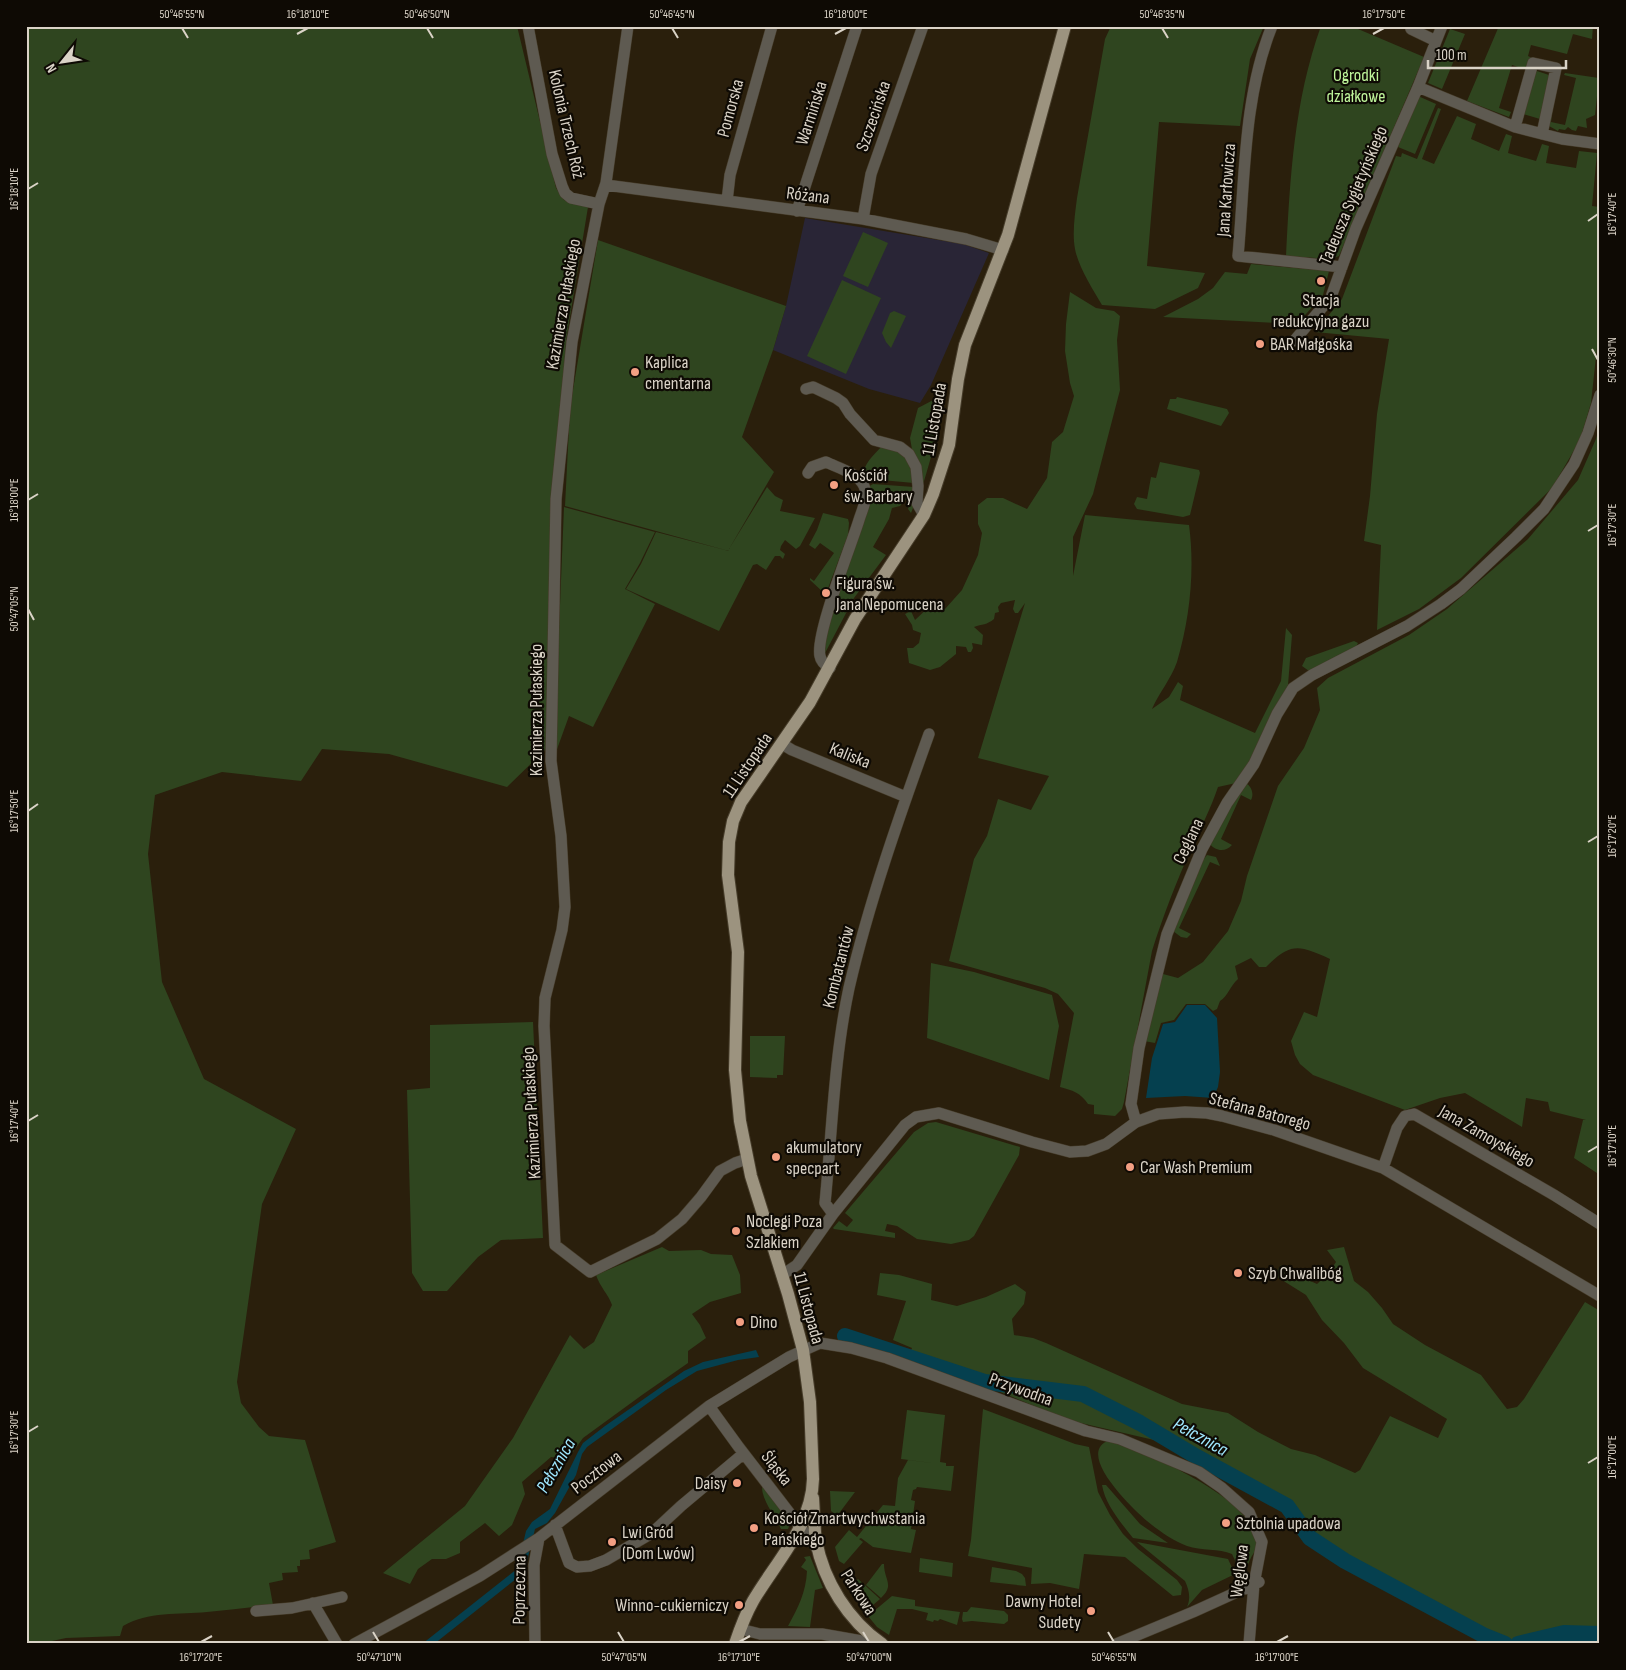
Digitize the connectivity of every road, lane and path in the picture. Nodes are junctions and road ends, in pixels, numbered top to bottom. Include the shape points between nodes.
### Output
1 (528, 26) edge
2 (628, 26) edge
3 (772, 26) edge
4 (858, 26) edge
5 (923, 26) edge
6 (1065, 26) edge
7 (1272, 26) edge
8 (1442, 26) edge
9 (1411, 29) dead end
10 (1436, 41) junction
11 (1418, 87) junction
12 (1515, 127) junction
13 (1542, 134) junction
14 (1600, 144) edge
15 (606, 184) junction
16 (727, 201) junction
17 (599, 204) junction
18 (797, 211) junction
19 (863, 219) junction
20 (1002, 250) junction
21 (1342, 267) junction
22 (1294, 341) dead end
23 (806, 389) dead end
24 (1600, 395) edge
25 (808, 473) dead end
26 (924, 515) junction
27 (830, 668) junction
28 (929, 734) dead end
29 (782, 744) junction
30 (906, 797) junction
31 (1136, 1122) junction
32 (747, 1159) junction
33 (1383, 1168) junction
34 (833, 1214) junction
35 (1600, 1224) edge
36 (782, 1275) junction
37 (1600, 1296) edge
38 (803, 1350) junction
39 (709, 1406) junction
40 (744, 1454) junction
41 (1222, 1488) joint
42 (813, 1491) junction
43 (555, 1525) junction
44 (801, 1526) junction
45 (537, 1539) junction
46 (818, 1550) junction
47 (1257, 1583) junction
48 (342, 1597) dead end
49 (313, 1603) junction
50 (256, 1611) dead end
51 (740, 1630) junction
52 (337, 1643) edge
53 (354, 1644) edge
54 (535, 1644) edge
55 (735, 1644) edge
56 (881, 1644) edge
57 (1116, 1644) edge
58 (1249, 1644) edge

1 - 17 street, Kolonia Trzech Róż via 552,154 562,186 571,198
2 - 15 street, Kazimierza Pułaskiego
3 - 16 street, Pomorska via 730,175
4 - 18 street, Warmińska
5 - 19 street, Szczecińska via 871,174
6 - 20 main road, 11 Listopada
7 - 21 street, Jana Karłowicza via 1262,50 1248,124 1238,256
8 - 10 street, Tadeusza Sygietyńskiego
9 - 10 street
10 - 11 street, Tadeusza Sygietyńskiego
11 - 12 street
11 - 21 street, Tadeusza Sygietyńskiego
12 - 13 street
12 - 13 street via 1533,63 1541,64 1556,68
13 - 14 street
15 - 16 street, Różana
15 - 17 street, Kazimierza Pułaskiego
16 - 18 street, Różana
17 - 32 street, Kazimierza Pułaskiego via 572,342 556,499 551,762 565,907 545,998 544,1026 555,1245 589,1272 657,1240 702,1197 720,1171
18 - 19 street, Różana
19 - 20 street, Różana via 966,239
20 - 26 main road, 11 Listopada via 965,345 947,454
21 - 22 street, Tadeusza Sygietyńskiego via 1331,297
23 - 26 street via 813,387 836,398 874,440 900,447 909,454 916,467 917,503
24 - 31 street, Ceglana via 1582,449 1544,509 1516,537 1442,604 1293,688 1254,764 1227,803 1202,849 1165,942 1141,1039 1131,1104
25 - 27 street via 812,467 826,462 857,478 864,486 866,496 825,621 820,657
26 - 27 main road, 11 Listopada via 855,619
27 - 29 main road, 11 Listopada
28 - 30 street, Kombatantów
29 - 30 street, Kaliska
29 - 32 main road, 11 Listopada via 741,802 733,820 728,852 738,952 736,1092
30 - 34 street, Kombatantów via 860,943 842,1025 825,1203
31 - 33 street, Stefana Batorego via 1158,1114 1207,1113 1274,1130
31 - 34 street, Stefana Batorego via 1106,1144 1087,1151 1070,1152 939,1113 916,1117 905,1125
32 - 36 main road, 11 Listopada
33 - 35 street, Jana Zamoyskiego via 1397,1128 1405,1116 1414,1114
33 - 37 street, Stefana Batorego
34 - 36 street, Stefana Batorego via 797,1265
36 - 38 main road, 11 Listopada
38 - 39 street, Pocztowa
38 - 41 street, Przywodna via 820,1344 887,1358 1086,1431 1120,1439 1199,1472
38 - 42 main road, 11 Listopada via 811,1409
39 - 40 street, Śląska
39 - 43 street, Pocztowa
40 - 43 street via 652,1533 606,1560 590,1566 577,1567 569,1563
40 - 44 street, Śląska
41 - 47 street, Węglowa via 1249,1512 1262,1542
42 - 44 main road, 11 Listopada
42 - 46 main road, Parkowa
43 - 45 street, Pocztowa
44 - 46 street, Śląska
44 - 51 main road, 11 Listopada via 753,1601
45 - 53 street, Pocztowa via 480,1576
45 - 54 street, Poprzeczna via 534,1565
46 - 56 main road, Parkowa via 841,1602 861,1628
47 - 57 street
47 - 58 street, Węglowa
48 - 49 street
49 - 50 street
49 - 52 street
51 - 55 main road, 11 Listopada
51 - 56 street, Parkowa via 760,1634 822,1634

